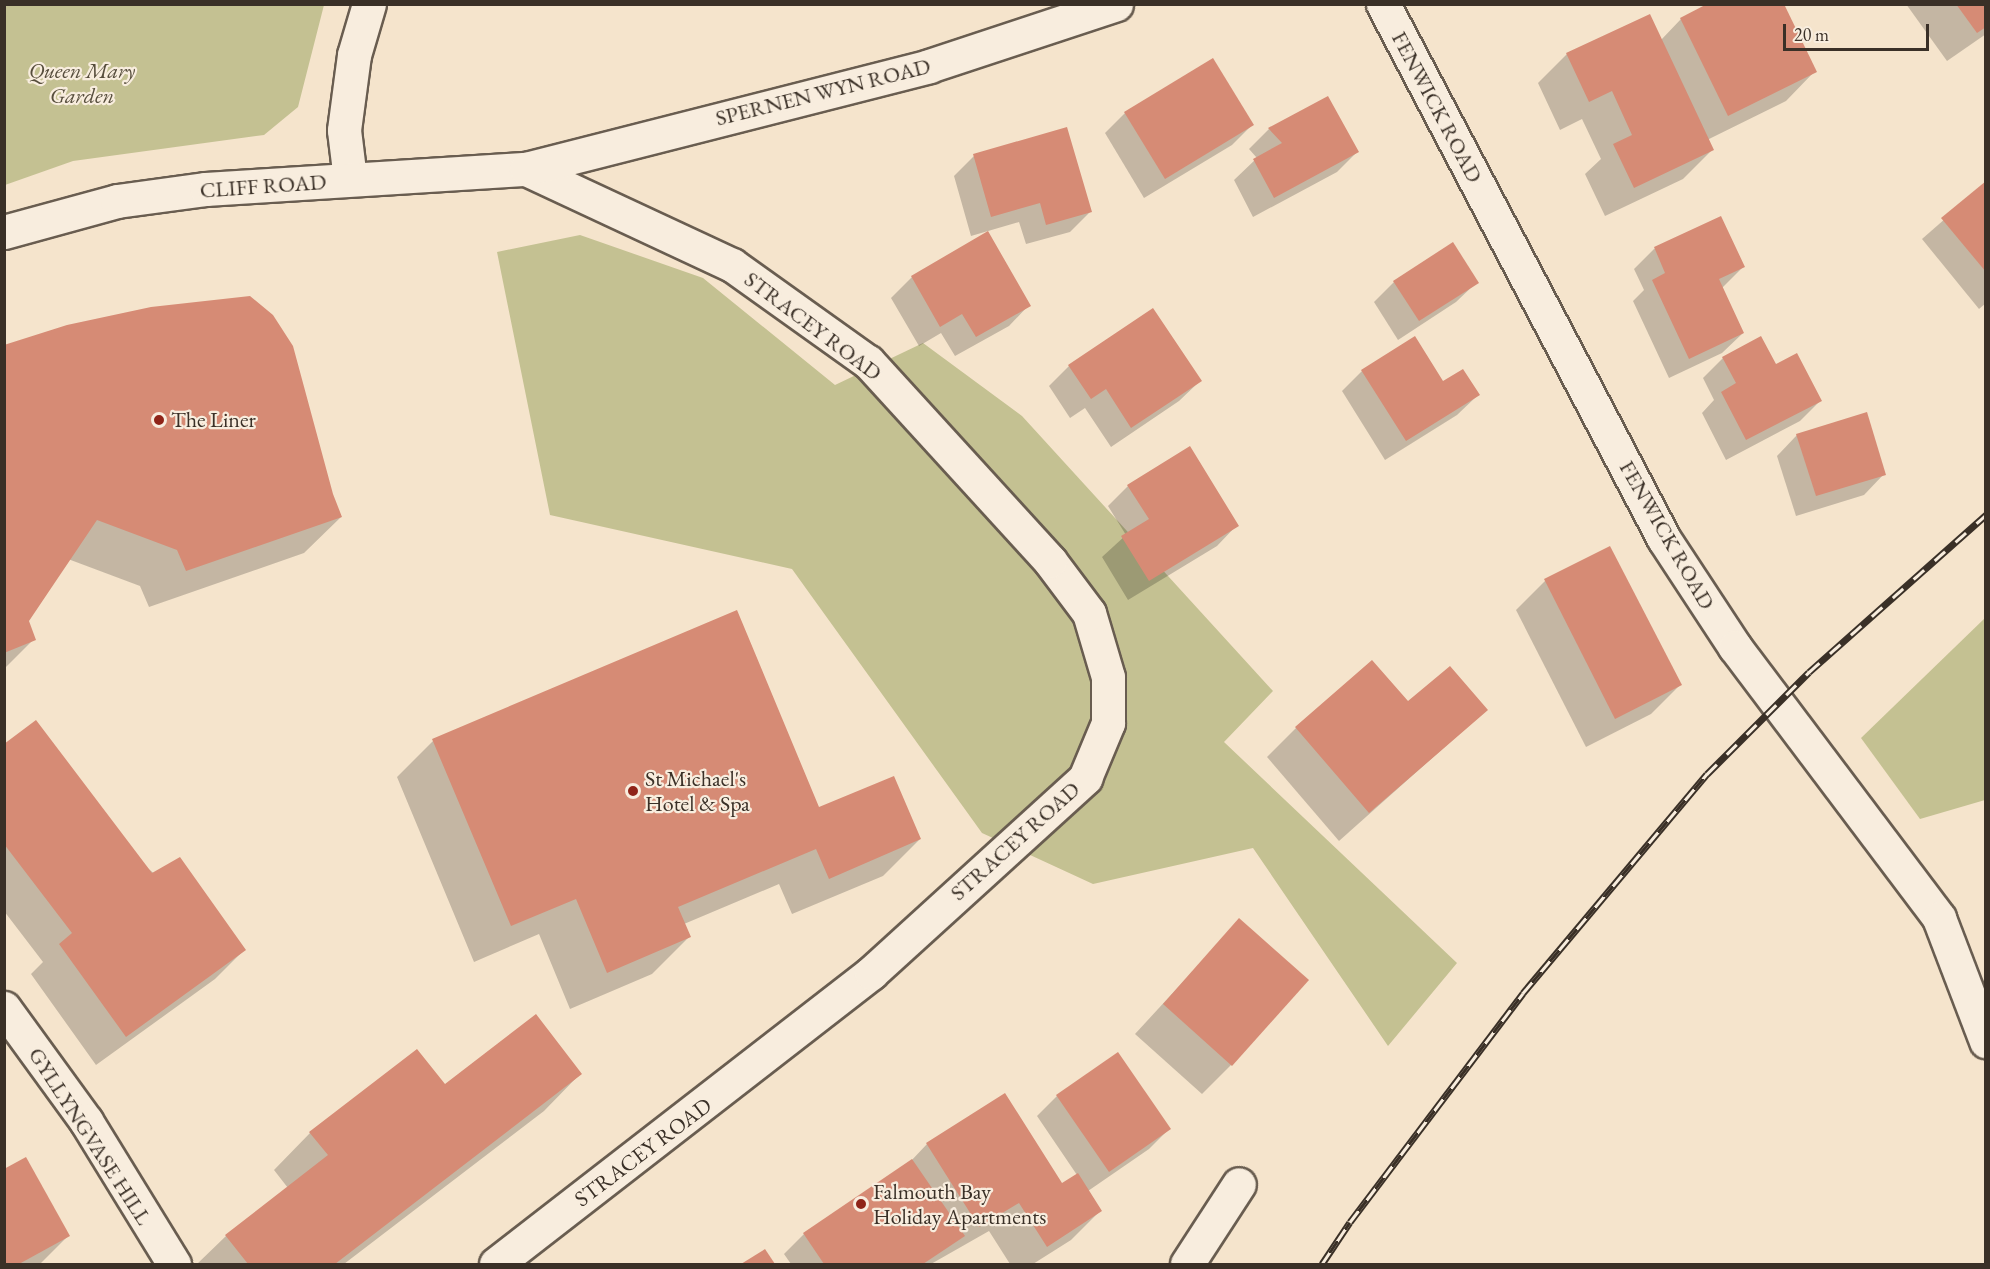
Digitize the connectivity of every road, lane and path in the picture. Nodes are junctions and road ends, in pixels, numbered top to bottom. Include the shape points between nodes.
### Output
1 (369, 4) edge
2 (1116, 4) edge
3 (1383, 4) edge
4 (526, 169) junction
5 (350, 179) junction
6 (4, 232) edge
7 (4, 1008) edge
8 (1986, 1041) edge
9 (1239, 1184) dead end
10 (174, 1264) edge
11 (496, 1264) edge
12 (1187, 1264) edge

1 - 5 street via 354,55 344,130
2 - 4 street, SPERNEN WYN ROAD via 929,66
3 - 8 street, FENWICK ROAD via 1664,538 1735,647 1939,918
4 - 5 street, CLIFF ROAD
4 - 11 street, STRACEY ROAD via 732,265 868,362 1020,525 1089,613 1108,677 1108,723 1084,778 871,973
5 - 6 street, CLIFF ROAD via 206,189 117,201
7 - 10 street, GYLLYNGVASE HILL via 86,1121
9 - 12 street

